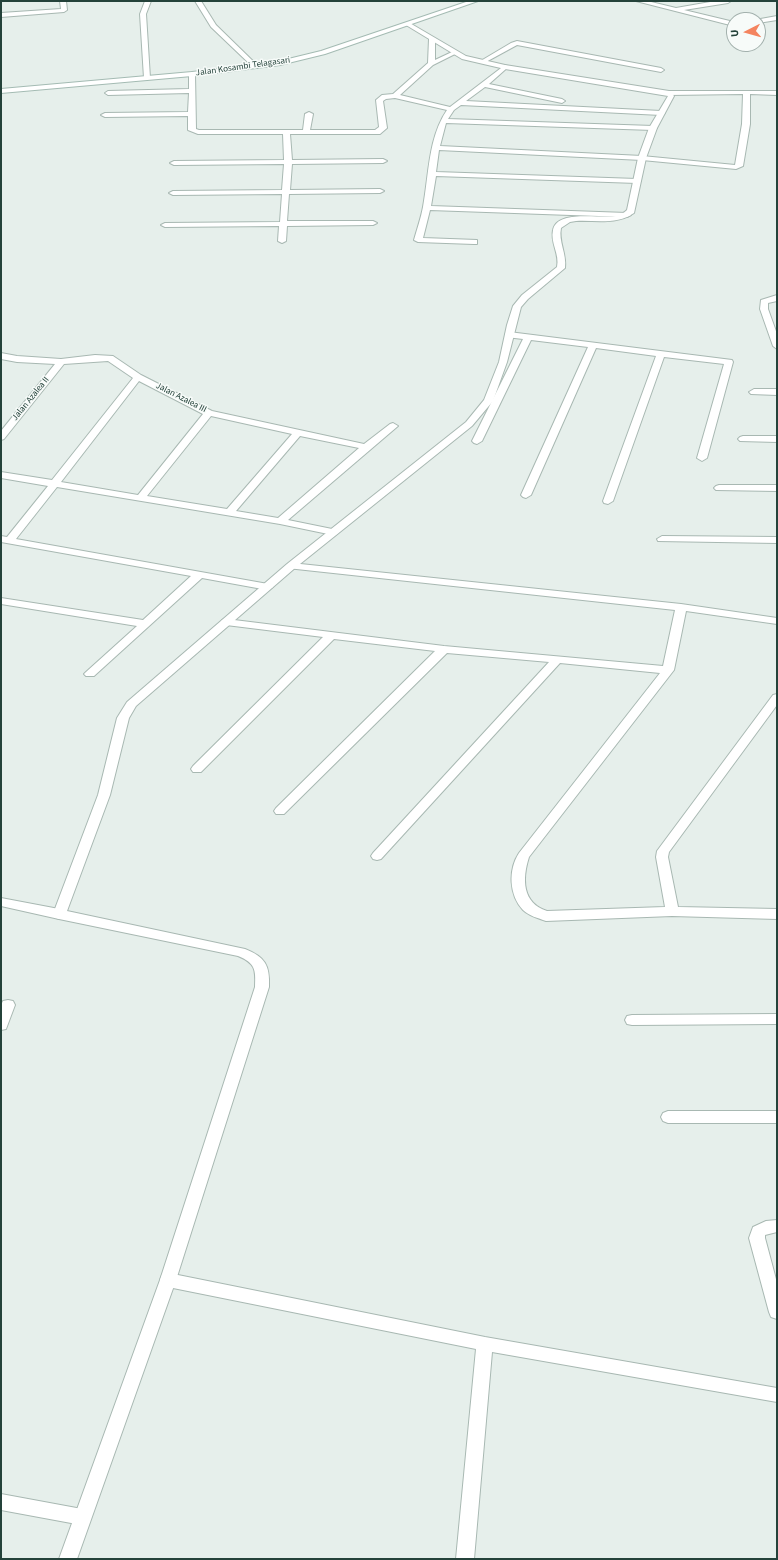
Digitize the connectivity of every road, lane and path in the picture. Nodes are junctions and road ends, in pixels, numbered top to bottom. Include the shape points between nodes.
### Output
1 (63, 1) edge
2 (148, 1) edge
3 (198, 1) edge
4 (476, 1) edge
5 (639, 1) edge
6 (728, 1) edge
7 (674, 10) junction
8 (1, 15) edge
9 (777, 18) edge
10 (766, 20) edge
11 (726, 22) edge
12 (408, 24) junction
13 (432, 39) junction
14 (454, 53) junction
15 (482, 62) junction
16 (431, 64) junction
17 (256, 67) junction
18 (504, 67) junction
19 (661, 70) dead end
20 (192, 74) junction
21 (147, 78) junction
22 (484, 85) junction
23 (1, 91) edge
24 (193, 91) junction
25 (747, 92) junction
26 (108, 93) dead end
27 (669, 93) junction
28 (777, 93) edge
29 (395, 96) junction
30 (565, 102) dead end
31 (460, 103) junction
32 (451, 109) junction
33 (661, 113) junction
34 (193, 114) junction
35 (309, 114) dead end
36 (105, 115) dead end
37 (443, 121) junction
38 (653, 128) junction
39 (286, 132) junction
40 (306, 132) junction
41 (436, 148) junction
42 (642, 158) junction
43 (383, 161) dead end
44 (288, 162) junction
45 (174, 163) dead end
46 (433, 174) junction
47 (637, 181) junction
48 (380, 190) dead end
49 (286, 192) junction
50 (173, 193) dead end
51 (427, 208) junction
52 (627, 215) junction
53 (374, 223) dead end
54 (284, 224) junction
55 (165, 225) dead end
56 (282, 241) dead end
57 (474, 242) dead end
58 (777, 298) edge
59 (509, 335) junction
60 (528, 337) junction
61 (593, 345) junction
62 (777, 346) edge
63 (661, 354) junction
64 (1, 356) edge
65 (61, 362) junction
66 (138, 377) junction
67 (754, 392) dead end
68 (777, 392) edge
69 (208, 413) junction
70 (393, 426) dead end
71 (298, 432) junction
72 (1, 437) edge
73 (743, 439) dead end
74 (777, 439) edge
75 (477, 441) dead end
76 (366, 447) junction
77 (702, 458) dead end
78 (1, 475) edge
79 (52, 485) junction
80 (719, 488) dead end
81 (777, 488) edge
82 (526, 495) dead end
83 (140, 498) junction
84 (608, 501) dead end
85 (229, 513) junction
86 (280, 522) junction
87 (332, 532) junction
88 (6, 539) edge
89 (662, 539) dead end
90 (777, 540) edge
91 (292, 566) junction
92 (199, 575) junction
93 (268, 587) junction
94 (1, 601) edge
95 (681, 607) junction
96 (777, 621) edge
97 (226, 622) junction
98 (146, 624) junction
99 (332, 635) junction
100 (444, 649) junction
101 (557, 660) junction
102 (668, 670) junction
103 (90, 674) dead end
104 (777, 697) edge
105 (197, 769) dead end
106 (280, 811) dead end
107 (377, 856) dead end
108 (1, 902) edge
109 (672, 911) junction
110 (59, 914) junction
111 (777, 914) edge
112 (8, 1005) dead end
113 (777, 1019) edge
114 (632, 1020) dead end
115 (1, 1025) edge
116 (668, 1117) dead end
117 (777, 1117) edge
118 (777, 1226) edge
119 (168, 1280) junction
120 (777, 1312) edge
121 (485, 1344) junction
122 (777, 1395) edge
123 (1, 1502) edge
124 (82, 1517) junction
125 (68, 1559) edge
126 (465, 1559) edge

1 - 8 street via 62,12
2 - 21 street via 143,14
3 - 17 street via 213,26
4 - 12 street, Jalan Kosambi Telagasari
5 - 7 street
6 - 7 street
7 - 11 street
9 - 10 street
12 - 13 street
12 - 17 street, Jalan Kosambi Telagasari via 323,53
13 - 14 street
13 - 16 street
14 - 15 street
14 - 16 street
15 - 18 street
15 - 19 street via 517,43
16 - 29 street
17 - 20 street, Jalan Kosambi Telagasari
18 - 22 street
18 - 27 street
20 - 21 street, Jalan Kosambi Telagasari
20 - 24 street
21 - 23 street, Jalan Kosambi Telagasari
22 - 30 street
22 - 31 street
24 - 26 street
24 - 34 street
25 - 27 street
25 - 28 street
25 - 42 street via 746,124 739,166
27 - 33 street via 671,96
29 - 32 street
29 - 40 street via 379,100 383,128 381,131
31 - 32 street
31 - 33 street
32 - 37 street
33 - 38 street
34 - 36 street
34 - 39 street via 192,130 198,132
35 - 40 street
37 - 38 street
37 - 41 street
38 - 42 street
39 - 40 street
39 - 44 street
41 - 42 street
41 - 46 street
42 - 47 street
43 - 44 street
44 - 45 street
44 - 49 street
46 - 47 street
46 - 51 street
47 - 52 street via 631,211
48 - 49 street
49 - 50 street
49 - 54 street
51 - 52 street
51 - 57 street via 418,240
52 - 59 street via 568,220 559,224 558,245 562,264 517,306
53 - 54 street
54 - 55 street
54 - 56 street
58 - 62 street via 764,302 764,309
59 - 60 street
59 - 87 street via 503,362 488,401 469,424
60 - 61 street
60 - 75 street
61 - 63 street
61 - 82 street
63 - 77 street via 729,362
63 - 84 street
64 - 65 street, Jalan Azalea III via 17,360
65 - 66 street, Jalan Azalea III via 110,358
65 - 72 street, Jalan Azalea II
66 - 69 street, Jalan Azalea III
66 - 79 street
67 - 68 street
69 - 71 street, Jalan Azalea III
69 - 83 street
70 - 76 street
71 - 76 street, Jalan Azalea III
71 - 85 street
73 - 74 street
76 - 86 street
78 - 79 street
79 - 83 street
79 - 88 street
80 - 81 street
83 - 85 street
85 - 86 street
86 - 87 street
87 - 91 street
88 - 92 street
89 - 90 street
91 - 93 street
91 - 95 street
92 - 93 street
92 - 98 street
93 - 97 street
94 - 98 street
95 - 96 street
95 - 102 street
97 - 99 street
97 - 110 street via 131,704 123,718 104,795
98 - 103 street
99 - 100 street
99 - 105 street
100 - 101 street
100 - 106 street
101 - 102 street
101 - 107 street
102 - 109 street via 524,856 518,868 517,879 526,906 538,915
104 - 109 street via 663,851
108 - 110 street
109 - 111 street
110 - 119 street via 240,952 254,957 261,966 262,987
112 - 115 street
113 - 114 street
116 - 117 street
118 - 120 street via 758,1231 757,1238
119 - 121 street
119 - 124 street
121 - 122 street
121 - 126 street
123 - 124 street
124 - 125 street

